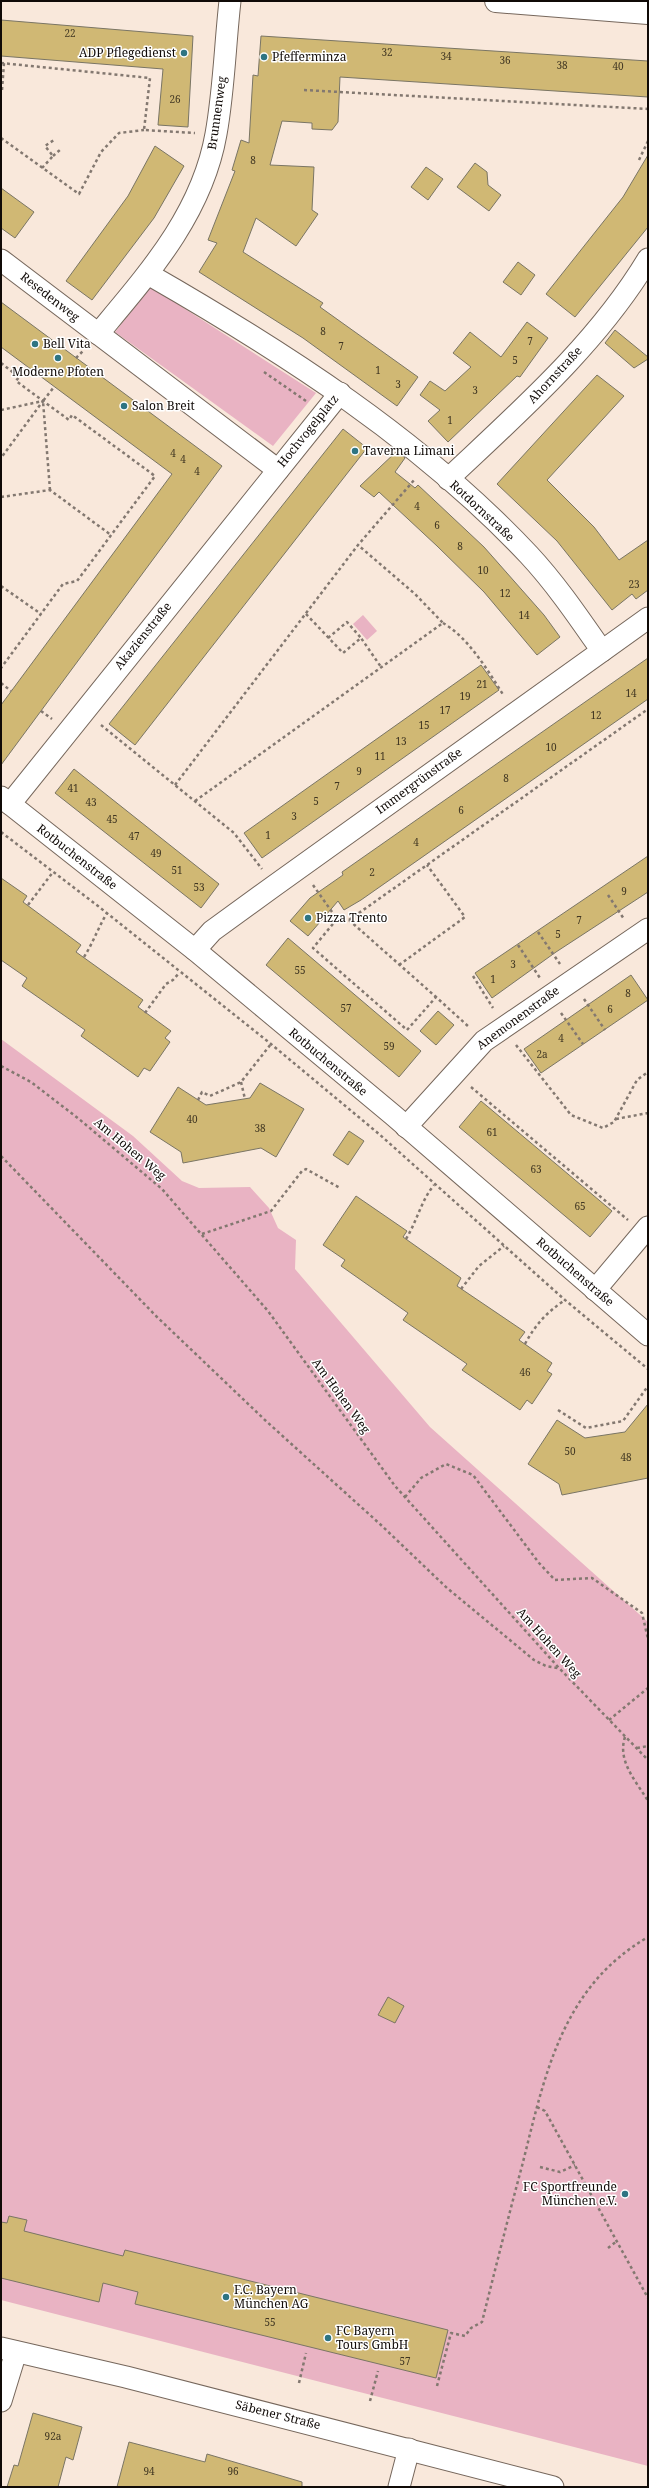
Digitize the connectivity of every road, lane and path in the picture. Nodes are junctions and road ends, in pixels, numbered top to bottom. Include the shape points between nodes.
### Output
1 (230, 1) edge
2 (496, 1) edge
3 (648, 13) edge
4 (2, 63) edge
5 (2, 90) dead end
6 (304, 90) dead end
7 (648, 109) edge
8 (144, 130) junction
9 (216, 134) junction
10 (1, 138) edge
11 (54, 140) dead end
12 (648, 141) edge
13 (61, 149) dead end
14 (53, 156) junction
15 (639, 160) dead end
16 (42, 168) junction
17 (648, 259) edge
18 (1, 260) edge
19 (148, 274) junction
20 (98, 334) junction
21 (1, 363) edge
22 (54, 387) dead end
23 (340, 393) junction
24 (43, 401) junction
25 (1, 410) edge
26 (1, 458) edge
27 (428, 463) junction
28 (278, 470) junction
29 (448, 479) junction
30 (50, 490) junction
31 (1, 497) edge
32 (111, 535) junction
33 (358, 545) junction
34 (1, 586) edge
35 (41, 614) junction
36 (306, 614) junction
37 (648, 618) edge
38 (443, 623) junction
39 (328, 638) junction
40 (361, 638) junction
41 (602, 651) junction
42 (381, 667) junction
43 (1, 668) edge
44 (1, 683) edge
45 (11, 691) dead end
46 (84, 709) junction
47 (648, 709) edge
48 (515, 713) junction
49 (175, 785) junction
50 (5, 800) edge
51 (194, 801) junction
52 (1, 832) edge
53 (427, 865) junction
54 (299, 867) junction
55 (53, 872) junction
56 (274, 886) junction
57 (608, 895) dead end
58 (28, 906) dead end
59 (107, 913) junction
60 (337, 919) junction
61 (349, 920) junction
62 (642, 933) edge
63 (518, 945) dead end
64 (195, 950) junction
65 (84, 957) dead end
66 (400, 965) junction
67 (179, 973) junction
68 (473, 976) dead end
69 (549, 995) junction
70 (436, 997) junction
71 (145, 1013) dead end
72 (503, 1026) junction
73 (484, 1041) junction
74 (271, 1044) junction
75 (583, 1044) dead end
76 (1, 1066) edge
77 (454, 1072) junction
78 (648, 1072) edge
79 (241, 1082) junction
80 (245, 1099) dead end
81 (198, 1100) dead end
82 (648, 1113) edge
83 (616, 1119) junction
84 (406, 1127) junction
85 (1, 1156) edge
86 (434, 1185) junction
87 (340, 1188) dead end
88 (645, 1229) edge
89 (202, 1234) junction
90 (406, 1239) dead end
91 (504, 1246) junction
92 (462, 1289) dead end
93 (595, 1290) junction
94 (565, 1300) junction
95 (648, 1335) edge
96 (525, 1344) dead end
97 (648, 1369) edge
98 (648, 1386) edge
99 (558, 1410) dead end
100 (404, 1497) junction
101 (648, 1639) edge
102 (559, 1668) junction
103 (648, 1688) edge
104 (609, 1720) junction
105 (625, 1737) junction
106 (648, 1746) edge
107 (636, 1748) junction
108 (648, 1760) edge
109 (648, 1802) edge
110 (648, 1937) edge
111 (537, 2107) junction
112 (575, 2165) junction
113 (540, 2167) dead end
114 (617, 2241) junction
115 (608, 2248) dead end
116 (648, 2298) edge
117 (8, 2350) edge
118 (306, 2353) dead end
119 (378, 2371) dead end
120 (299, 2383) dead end
121 (437, 2386) dead end
122 (1, 2401) edge
123 (370, 2401) dead end
124 (408, 2449) junction
125 (399, 2487) edge
126 (553, 2487) edge

1 - 9 street, Brunnenweg
2 - 3 main road
4 - 5 path
4 - 8 path via 150,78
6 - 7 path
8 - 9 path
8 - 16 path via 119,133 101,152 79,194
9 - 19 street, Brunnenweg via 208,165 188,214
10 - 16 path
11 - 14 path via 45,146
12 - 15 path
13 - 14 path
14 - 16 path
17 - 29 street, Ahornstraße via 634,282 540,393
18 - 20 street, Resedenweg
19 - 20 street, Brunnenweg
19 - 23 street, Hochvogelplatz via 219,315
20 - 28 street, Hochvogelplatz
21 - 24 path via 19,377 16,381
22 - 24 path
23 - 27 street, Rotdornstraße
23 - 28 street, Hochvogelplatz
24 - 25 path
24 - 26 path
24 - 30 path
24 - 32 path via 69,420 72,415 155,476
27 - 29 street, Rotdornstraße
27 - 33 path
28 - 46 street, Akazienstraße
29 - 41 street, Rotdornstraße via 529,555 566,600
30 - 31 path
30 - 32 path
32 - 35 path via 77,581 63,584
33 - 36 path
33 - 38 path via 404,583
34 - 35 path
35 - 43 path
36 - 39 path
36 - 49 path
37 - 41 street, Immergrünstraße
38 - 42 path
38 - 48 path via 451,627 467,644
39 - 40 path via 342,653
39 - 40 path via 347,622
40 - 42 path
41 - 48 street, Immergrünstraße
42 - 51 path
44 - 45 path
46 - 49 path
46 - 50 street, Akazienstraße
47 - 53 path
48 - 54 street, Immergrünstraße
49 - 51 path
50 - 64 street, Rotbuchenstraße
51 - 56 path via 234,833
52 - 55 path
53 - 61 path
53 - 66 path via 465,917
54 - 56 street, Immergrünstraße
54 - 60 path
55 - 58 path
55 - 59 path
56 - 64 street, Immergrünstraße via 212,931
57 - 62 path
59 - 65 path
59 - 67 path
60 - 61 path
60 - 70 path via 313,948 407,1030
61 - 66 path
62 - 69 street, Anemonenstraße
63 - 69 path
64 - 84 street, Rotbuchenstraße
66 - 70 path
67 - 71 path via 166,984
67 - 74 path
68 - 72 path
69 - 72 street, Anemonenstraße
69 - 75 path
70 - 73 path
72 - 73 street, Anemonenstraße
72 - 83 path via 571,1115 603,1128
73 - 77 street, Anemonenstraße
74 - 79 path
74 - 86 path via 379,1134
76 - 89 path, Am Hohen Weg via 31,1082 162,1188
77 - 84 street, Anemonenstraße
77 - 88 path
78 - 83 path via 637,1080
79 - 80 path
79 - 81 path via 210,1096 202,1092
82 - 83 path
84 - 93 street, Rotbuchenstraße
85 - 102 path via 156,1316 447,1588 534,1660 546,1666
86 - 90 path via 425,1196 416,1222
86 - 91 path
87 - 89 path via 306,1169 271,1211
88 - 93 street
89 - 100 path, Am Hohen Weg via 268,1311
91 - 92 path via 478,1266
91 - 94 path
93 - 95 street, Rotbuchenstraße
94 - 96 path via 536,1324
94 - 97 path
98 - 99 path via 623,1421 586,1428
100 - 101 path via 421,1478 446,1464 473,1476 539,1563 555,1580 592,1578 642,1613
100 - 102 path, Am Hohen Weg
102 - 104 path, Am Hohen Weg
103 - 104 path
104 - 105 path, Am Hohen Weg
105 - 107 path, Am Hohen Weg
105 - 109 path via 623,1759
106 - 107 path
107 - 108 path, Am Hohen Weg
110 - 111 path via 598,1976 576,2004 558,2038
111 - 112 path via 545,2111
111 - 121 path via 482,2322 471,2328 465,2336 451,2333
112 - 113 path via 560,2172
112 - 114 path
114 - 115 path
114 - 116 path
117 - 122 street
117 - 124 street, Säbener Straße via 126,2377
118 - 120 path
119 - 123 path
124 - 125 street
124 - 126 street, Säbener Straße

